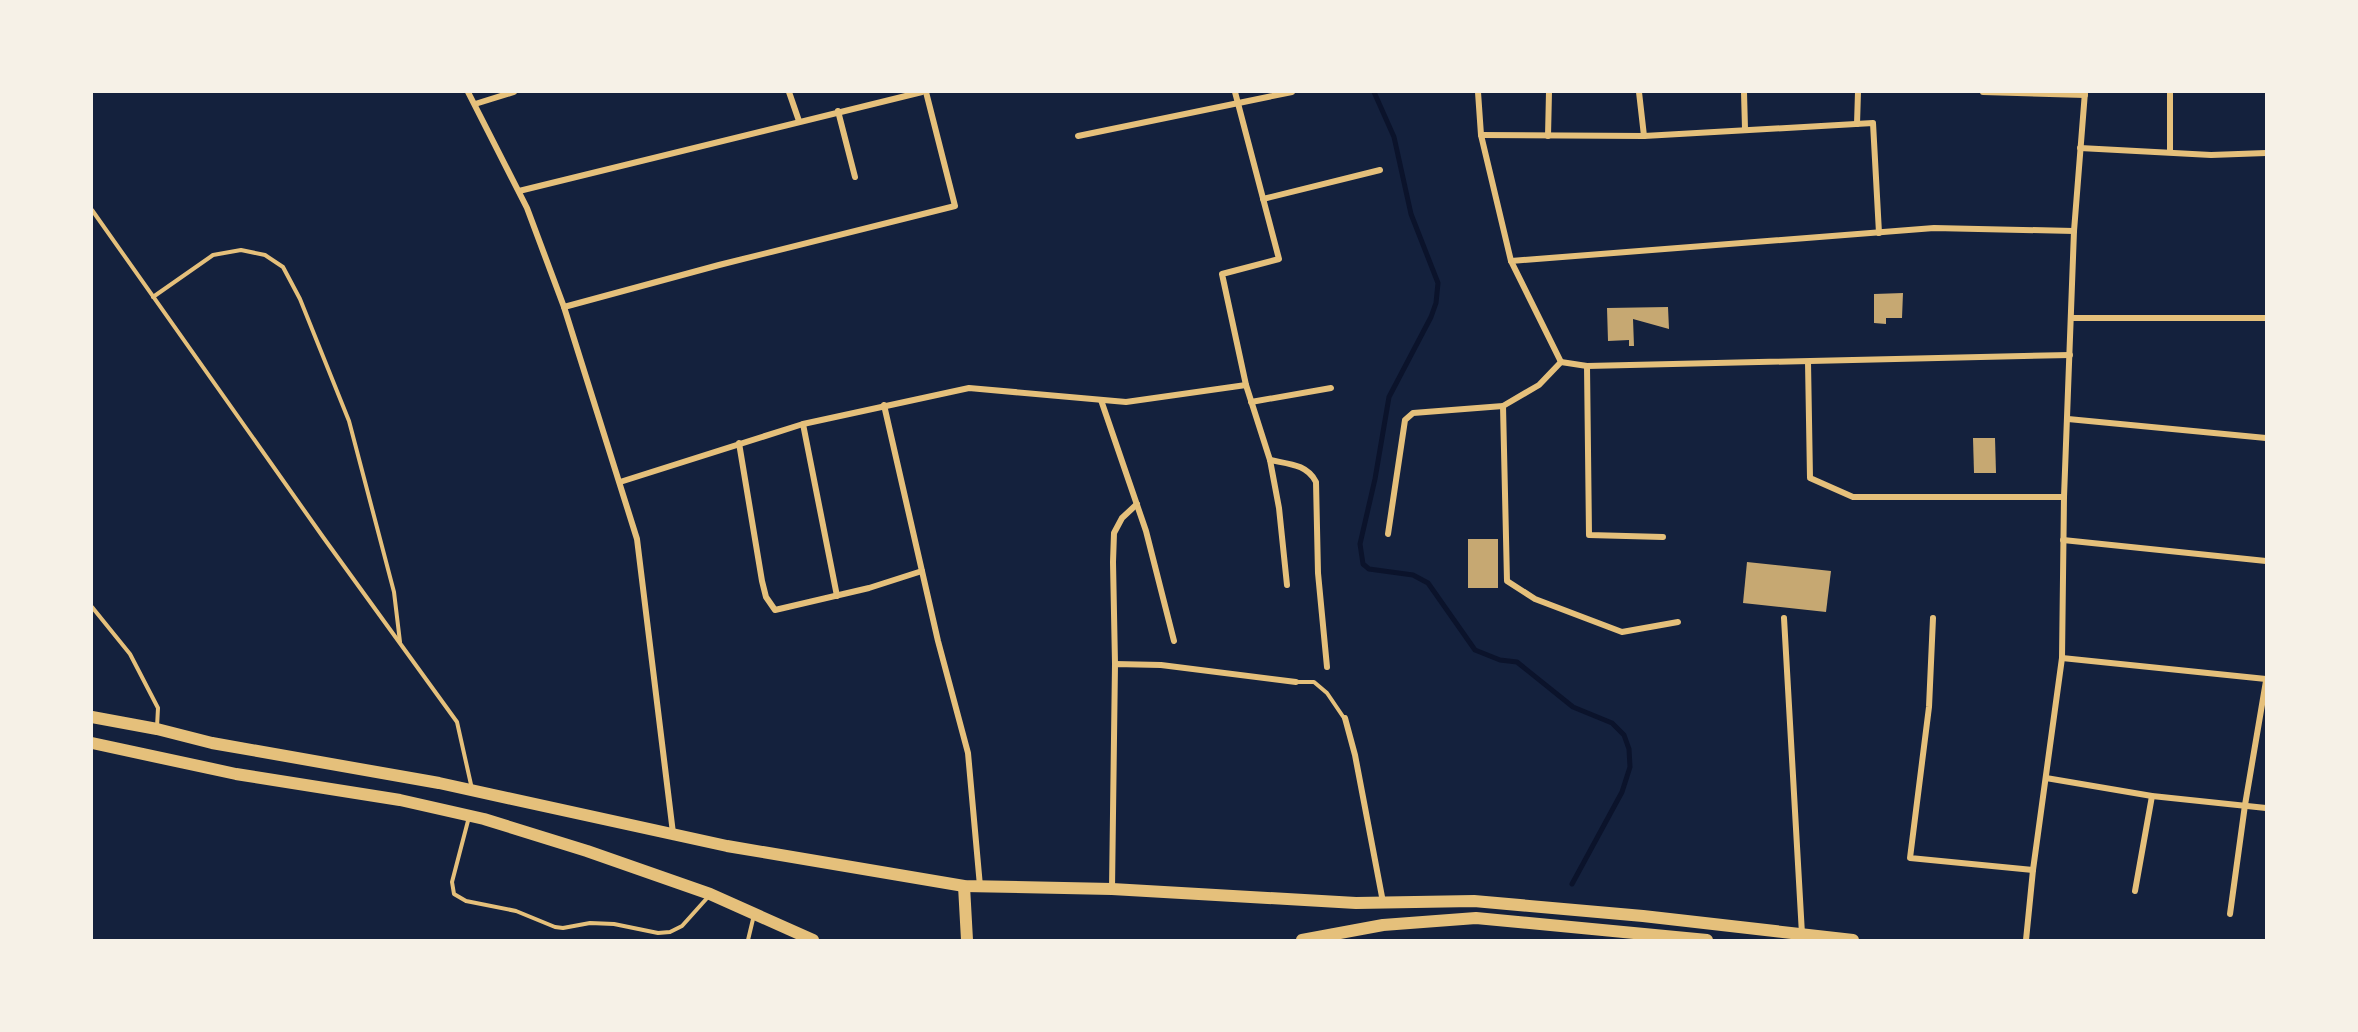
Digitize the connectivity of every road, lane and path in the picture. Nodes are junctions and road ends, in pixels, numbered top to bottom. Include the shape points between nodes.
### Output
1 (468, 92) edge
2 (514, 92) edge
3 (789, 92) edge
4 (924, 92) edge
5 (1235, 92) edge
6 (1292, 92) edge
7 (1478, 92) edge
8 (1549, 92) edge
9 (1639, 92) edge
10 (1744, 92) edge
11 (1858, 92) edge
12 (1983, 92) edge
13 (2170, 92) edge
14 (2085, 93) edge
15 (1238, 103) junction
16 (475, 104) junction
17 (838, 111) junction
18 (799, 121) junction
19 (1857, 124) junction
20 (1745, 129) junction
21 (1481, 135) junction
22 (1644, 135) junction
23 (1078, 136) dead end
24 (1548, 136) junction
25 (2080, 148) junction
26 (2170, 152) junction
27 (2266, 153) edge
28 (1380, 170) dead end
29 (855, 177) dead end
30 (519, 191) junction
31 (1263, 199) junction
32 (92, 210) edge
33 (2074, 231) junction
34 (1880, 233) junction
35 (1511, 261) junction
36 (153, 297) junction
37 (564, 307) junction
38 (2071, 318) junction
39 (2266, 318) edge
40 (2070, 355) junction
41 (1561, 362) junction
42 (1808, 362) junction
43 (1587, 366) junction
44 (1246, 385) junction
45 (1331, 388) dead end
46 (1101, 400) junction
47 (1251, 402) junction
48 (884, 405) junction
49 (1503, 406) junction
50 (2068, 419) junction
51 (803, 424) junction
52 (2266, 438) edge
53 (739, 443) junction
54 (1270, 460) junction
55 (620, 482) junction
56 (2064, 497) junction
57 (1137, 504) junction
58 (1388, 534) dead end
59 (1663, 537) dead end
60 (2064, 540) junction
61 (2266, 561) edge
62 (922, 572) junction
63 (1287, 585) dead end
64 (837, 596) junction
65 (92, 607) edge
66 (1784, 618) dead end
67 (1933, 618) dead end
68 (1678, 622) dead end
69 (1174, 641) dead end
70 (400, 643) junction
71 (2062, 658) junction
72 (1115, 664) junction
73 (1327, 667) dead end
74 (2266, 680) edge
75 (1296, 682) joint
76 (92, 717) edge
77 (1345, 718) joint
78 (157, 729) junction
79 (92, 743) edge
80 (2046, 778) junction
81 (472, 790) junction
82 (2152, 796) junction
83 (2245, 805) junction
84 (2266, 808) edge
85 (470, 816) junction
86 (673, 833) junction
87 (2033, 870) junction
88 (964, 886) junction
89 (980, 887) junction
90 (1112, 889) junction
91 (2135, 891) dead end
92 (710, 894) junction
93 (1383, 902) junction
94 (2230, 914) dead end
95 (754, 915) junction
96 (670, 933) junction
97 (1802, 934) junction
98 (669, 940) edge
99 (748, 940) edge
100 (813, 940) edge
101 (967, 940) edge
102 (1302, 940) edge
103 (1707, 940) edge
104 (1853, 940) edge
105 (2026, 940) edge

1 - 16 street
2 - 16 street
3 - 18 street
4 - 17 street
4 - 37 street via 955,206
5 - 15 street
6 - 15 street
7 - 21 street
8 - 24 street
9 - 22 street
10 - 20 street
11 - 19 street
12 - 14 street
13 - 26 street
14 - 25 street
15 - 23 street
15 - 31 street
16 - 30 street
17 - 18 street
17 - 29 street
18 - 30 street
19 - 20 street
19 - 34 street via 1873,123
20 - 22 street
21 - 24 street
21 - 35 street
22 - 24 street
25 - 26 street
25 - 33 street
26 - 27 street
28 - 31 street
30 - 37 street
31 - 44 street via 1279,259 1222,274
32 - 36 lane
33 - 34 street via 1934,228
33 - 38 street
34 - 35 street
35 - 41 street
36 - 70 lane
36 - 70 lane via 213,255 241,250 265,255 283,267 300,299 349,421 394,592
37 - 55 street
38 - 39 street
38 - 40 street
40 - 42 street
40 - 50 street
41 - 43 street
41 - 49 street via 1539,384
42 - 43 street
42 - 56 street via 1810,478 1853,497
43 - 59 street via 1589,535
44 - 46 street via 1126,402
44 - 47 street
45 - 47 street
46 - 48 street via 969,388
46 - 57 street
47 - 54 street
48 - 51 street
48 - 62 street
49 - 58 street via 1413,413 1405,420
49 - 68 street via 1507,581 1535,599 1622,632
50 - 52 street
50 - 56 street
51 - 53 street
51 - 64 street
53 - 55 street
53 - 64 street via 766,597 775,610
54 - 63 street
54 - 73 street via 1304,467 1316,482 1318,573
55 - 86 street via 637,539
56 - 60 street
57 - 69 street
57 - 72 street via 1122,518 1114,533
60 - 61 street
60 - 71 street
62 - 64 street
62 - 89 street via 968,753
65 - 78 lane via 130,654 158,708
66 - 97 street
67 - 87 street via 1929,706 1910,858
70 - 81 lane via 457,722
71 - 74 street
71 - 80 street
72 - 75 street via 1161,665
72 - 90 street
74 - 83 street
75 - 77 lane via 1314,682
76 - 78 main road
77 - 93 street
78 - 81 main road via 212,743
79 - 85 main road via 236,774 400,800
80 - 82 street
80 - 87 street
81 - 86 main road
82 - 83 street
82 - 91 street
83 - 84 street
83 - 94 street
85 - 92 main road
85 - 96 lane via 452,882 459,898 516,911 555,927 615,924
86 - 88 main road via 727,846
87 - 105 street
88 - 89 main road
88 - 101 main road
89 - 90 main road
90 - 93 main road
92 - 95 main road
92 - 96 lane via 682,926
93 - 97 main road via 1474,901
95 - 99 lane
95 - 100 main road
96 - 98 lane
97 - 104 main road
102 - 103 main road via 1383,925 1476,918

